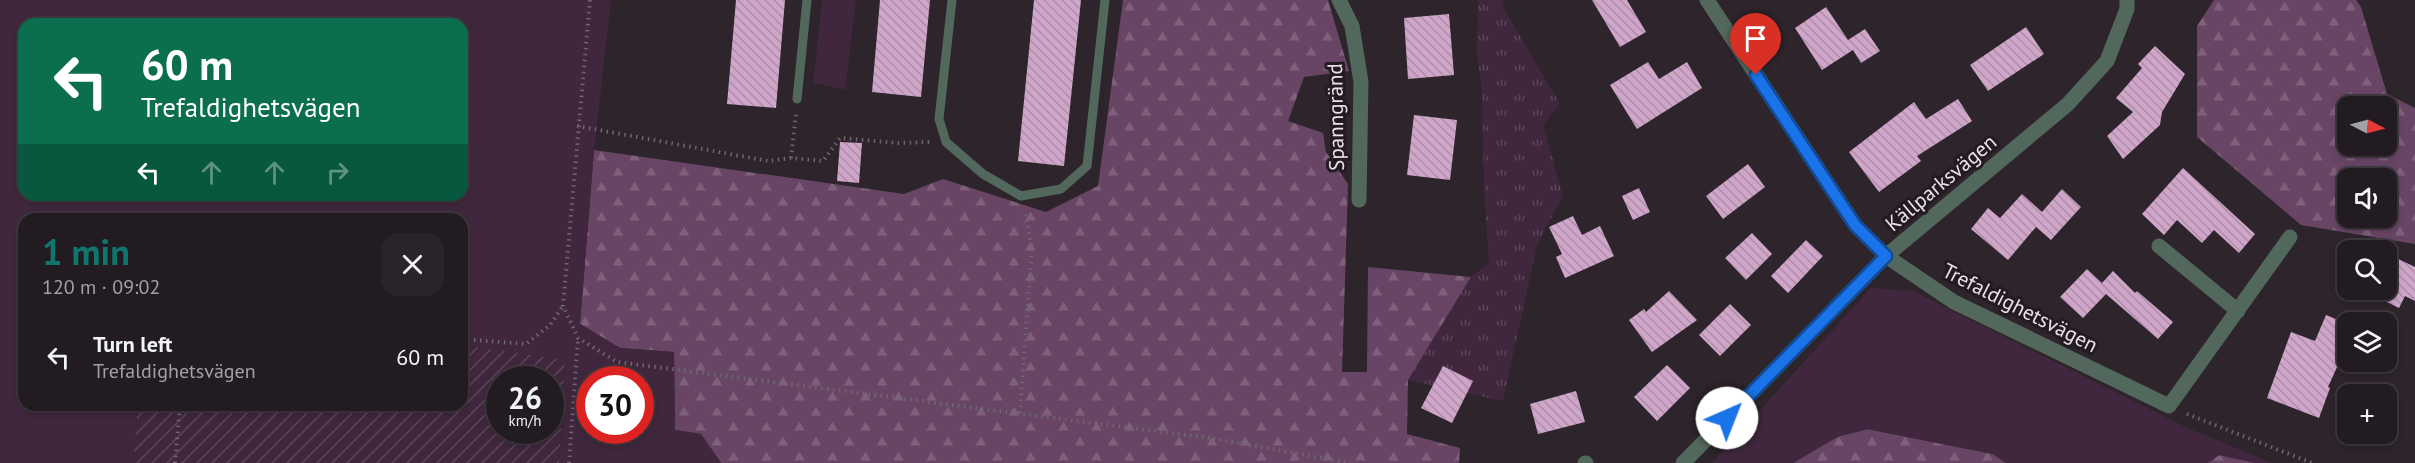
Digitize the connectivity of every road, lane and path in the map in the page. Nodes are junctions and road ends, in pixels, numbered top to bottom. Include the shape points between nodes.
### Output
1 (590, 0) edge
2 (807, 0) edge
3 (952, 0) edge
4 (1105, 0) edge
5 (1339, 0) edge
6 (1707, 0) edge
7 (2127, 0) edge
8 (797, 99) joint
9 (577, 126) junction
10 (946, 142) junction
11 (791, 158) junction
12 (1021, 196) junction
13 (1359, 200) dead end
14 (2290, 237) dead end
15 (2159, 246) dead end
16 (1886, 256) junction
17 (563, 306) junction
18 (2238, 311) junction
19 (578, 338) junction
20 (468, 339) edge
21 (2169, 406) junction
22 (179, 411) edge
23 (1020, 413) junction
24 (175, 463) edge
25 (569, 463) edge
26 (1350, 463) edge
27 (1683, 463) edge
28 (2312, 463) edge

1 - 9 path
2 - 8 lane
3 - 10 lane via 939,119
4 - 12 lane via 1087,166 1061,189
5 - 13 street, Spanngränd via 1352,26 1361,82
6 - 16 street, Trefaldighetsvägen via 1855,225
7 - 16 street, Källparksvägen via 2107,62 2068,104
8 - 11 path
9 - 11 path via 768,161
9 - 17 path
10 - 11 path via 840,138 823,161
10 - 12 lane via 983,174
12 - 23 path via 1032,246
14 - 18 street
15 - 18 street
16 - 21 street, Trefaldighetsvägen via 1954,302
16 - 27 street, Källparksvägen
17 - 19 path
17 - 20 path via 550,325 526,344
18 - 21 street
19 - 23 path via 617,362
19 - 25 path
21 - 28 path
22 - 24 path
23 - 26 path via 1210,438

